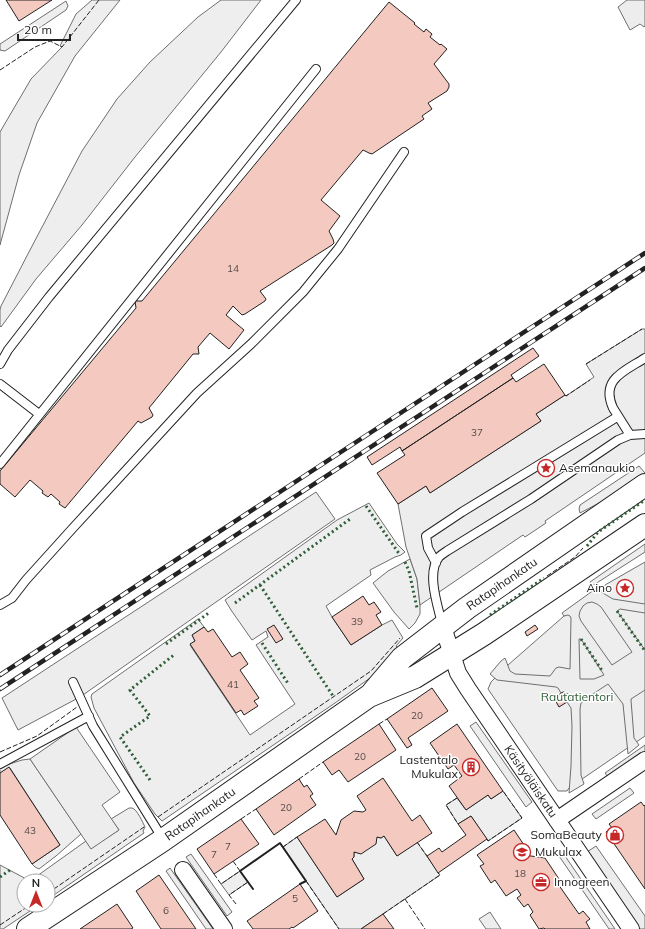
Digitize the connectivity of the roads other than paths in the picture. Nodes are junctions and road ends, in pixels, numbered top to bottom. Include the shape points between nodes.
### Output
1 (296, 0) edge
2 (316, 69) dead end
3 (404, 152) dead end
4 (645, 358) edge
5 (0, 364) edge
6 (0, 384) edge
7 (39, 414) junction
8 (617, 416) junction
9 (645, 434) edge
10 (630, 435) junction
11 (0, 464) edge
12 (645, 485) edge
13 (645, 525) edge
14 (436, 563) junction
15 (0, 605) edge
16 (443, 627) junction
17 (452, 654) junction
18 (73, 682) dead end
19 (369, 696) junction
20 (89, 716) junction
21 (645, 760) edge
22 (0, 764) edge
23 (557, 820) junction
24 (163, 840) junction
25 (183, 870) dead end
26 (28, 929) edge
27 (224, 929) edge
28 (631, 929) edge

1 - 5 lane via 49,297
2 - 7 lane
3 - 15 lane via 338,249 303,292 197,393 12,598
4 - 8 lane via 615,378 609,388 610,403
6 - 7 lane
7 - 11 lane
8 - 10 lane
8 - 14 lane via 426,536 428,548
9 - 10 lane
10 - 14 lane via 618,440 531,499 447,551
12 - 16 main road, Ratapihankatu
13 - 17 main road, Ratapihankatu
14 - 16 lane via 434,588
16 - 17 street, Käsityöläiskatu
16 - 19 main road, Ratapihankatu via 402,658
17 - 19 main road, Ratapihankatu via 414,677
17 - 23 street, Käsityöläiskatu via 458,673
18 - 20 lane
19 - 24 main road, Ratapihankatu
20 - 22 lane
20 - 24 lane
21 - 23 street
23 - 28 street, Käsityöläiskatu
24 - 26 main road, Ratapihankatu
25 - 27 street

